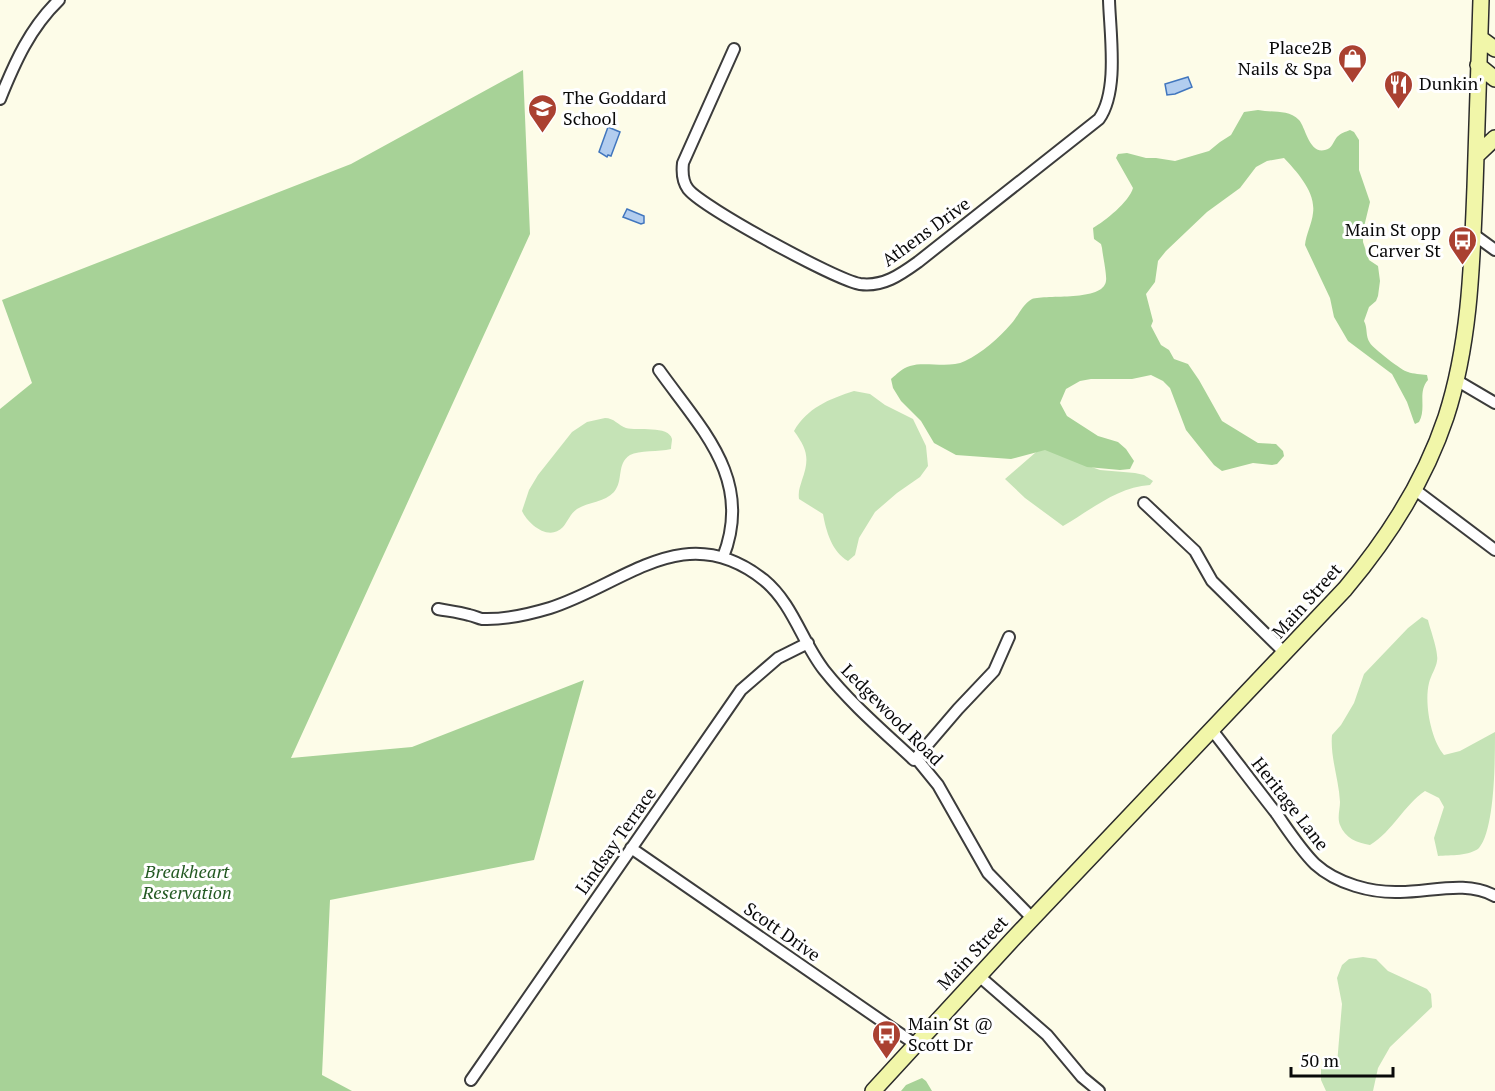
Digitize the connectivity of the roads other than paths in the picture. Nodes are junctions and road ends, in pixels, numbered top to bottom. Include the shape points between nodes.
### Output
1 (59, 0) edge
2 (1109, 0) edge
3 (1481, 0) edge
4 (1480, 38) junction
5 (734, 49) dead end
6 (1495, 49) edge
7 (1478, 65) junction
8 (1495, 80) edge
9 (0, 99) edge
10 (1495, 138) edge
11 (1476, 156) junction
12 (1473, 234) junction
13 (1495, 250) edge
14 (659, 370) dead end
15 (1456, 380) junction
16 (1495, 403) edge
17 (1414, 489) junction
18 (1144, 503) dead end
19 (1495, 550) edge
20 (723, 556) junction
21 (438, 609) dead end
22 (1009, 637) dead end
23 (808, 643) junction
24 (1285, 653) junction
25 (1212, 730) junction
26 (916, 758) junction
27 (631, 848) junction
28 (1495, 896) edge
29 (1032, 918) junction
30 (979, 976) junction
31 (915, 1044) junction
32 (471, 1080) dead end
33 (873, 1091) edge
34 (1099, 1091) edge

1 - 9 street via 29,36
2 - 5 street, Athens Drive via 1111,87 1099,119 899,276 873,284 847,280 815,264 728,217 686,185 682,172 685,158
3 - 4 main road, Main Street
4 - 6 main road
4 - 7 main road, Main Street
7 - 8 main road
7 - 11 main road, Main Street
10 - 11 main road
11 - 12 main road, Main Street
12 - 13 street
12 - 15 main road, Main Street via 1467,316
14 - 20 street via 724,465 731,516 730,538
15 - 16 street
15 - 17 main road, Main Street via 1446,417
17 - 19 street
17 - 24 main road, Main Street via 1365,565
18 - 24 street via 1195,551 1212,581
20 - 21 street, Ledgewood Road via 690,555 649,562 566,602 517,616 481,619
20 - 23 street, Ledgewood Road via 780,596
22 - 26 street via 994,671
23 - 26 street, Ledgewood Road via 856,707
23 - 27 street, Lindsay Terrace via 778,658 741,690
24 - 25 main road, Main Street
25 - 28 street, Heritage Lane via 1297,842 1316,864 1338,879 1368,889 1400,892 1458,887
25 - 29 main road, Main Street
26 - 29 street, Ledgewood Road via 938,785 988,873
27 - 31 street, Scott Drive
27 - 32 street, Lindsay Terrace
29 - 30 main road, Main Street
30 - 31 main road, Main Street
30 - 34 street via 1047,1035
31 - 33 main road, Main Street

